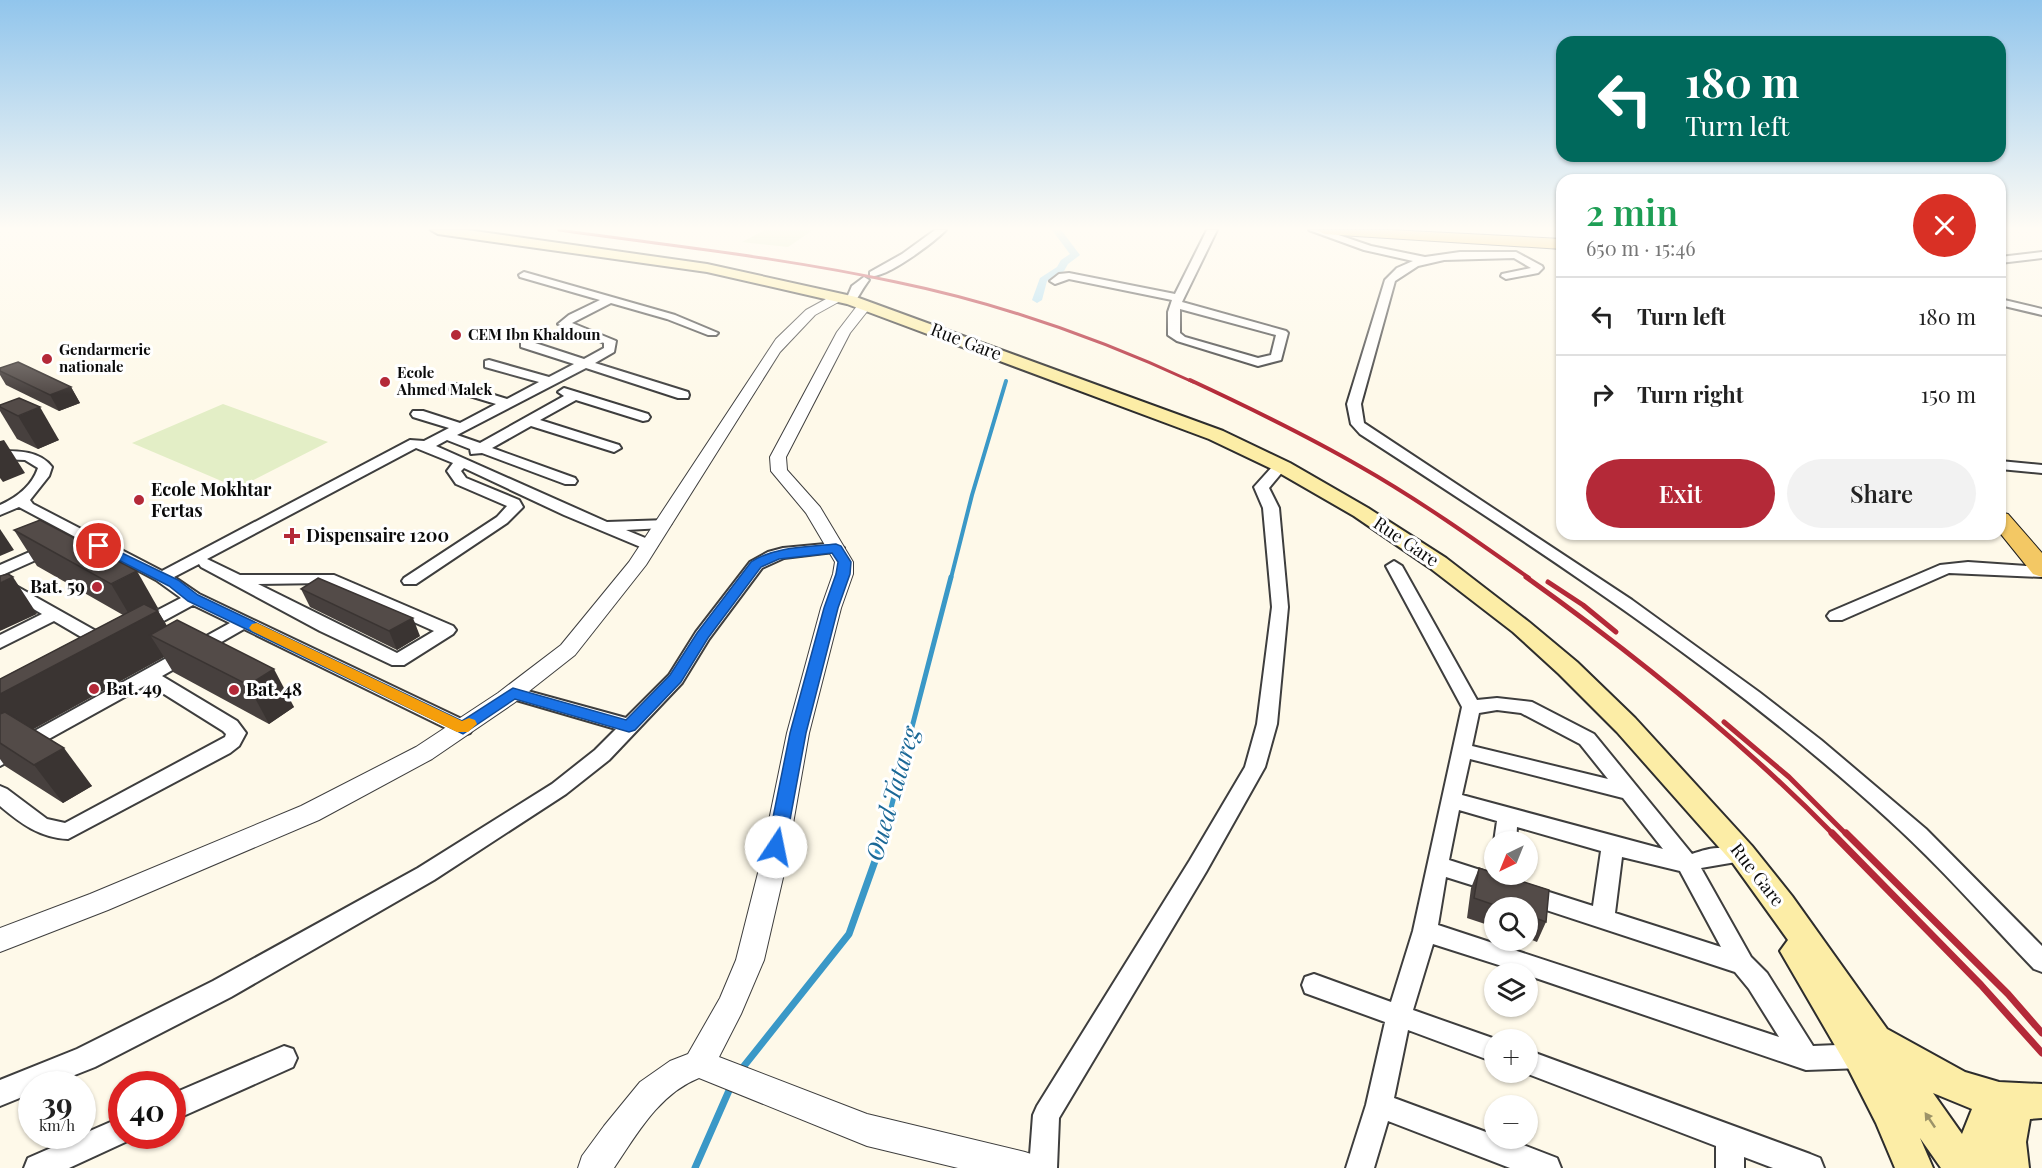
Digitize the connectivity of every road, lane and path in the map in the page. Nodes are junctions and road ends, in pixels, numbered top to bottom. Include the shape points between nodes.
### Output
1 (559, 285) edge
2 (770, 285) edge
3 (775, 285) edge
4 (866, 285) edge
5 (1106, 285) edge
6 (1186, 285) edge
7 (1389, 285) edge
8 (612, 299) junction
9 (843, 301) junction
10 (1178, 301) junction
11 (2006, 303) edge
12 (2042, 312) edge
13 (712, 333) dead end
14 (525, 344) dead end
15 (489, 364) dead end
16 (584, 364) junction
17 (546, 383) junction
18 (454, 387) dead end
19 (575, 395) junction
20 (682, 395) dead end
21 (507, 403) junction
22 (418, 414) dead end
23 (644, 417) dead end
24 (530, 420) junction
25 (459, 427) junction
26 (444, 435) junction
27 (425, 446) junction
28 (481, 448) junction
29 (614, 448) dead end
30 (0, 455) edge
31 (461, 461) junction
32 (2006, 466) edge
33 (1277, 470) junction
34 (2042, 470) edge
35 (381, 474) dead end
36 (570, 481) dead end
37 (23, 500) junction
38 (2006, 509) edge
39 (0, 510) edge
40 (663, 523) junction
41 (604, 526) junction
42 (2006, 526) edge
43 (78, 535) junction
44 (649, 545) junction
45 (836, 548) junction
46 (2042, 548) edge
47 (207, 564) junction
48 (1394, 566) dead end
49 (0, 571) edge
50 (2042, 571) edge
51 (168, 580) junction
52 (238, 580) junction
53 (410, 581) dead end
54 (0, 582) edge
55 (193, 598) junction
56 (55, 614) junction
57 (1836, 616) dead end
58 (244, 622) junction
59 (0, 642) edge
60 (106, 644) junction
61 (89, 653) edge
62 (148, 676) junction
63 (513, 693) junction
64 (1471, 706) junction
65 (629, 726) junction
66 (463, 728) junction
67 (1461, 750) junction
68 (0, 759) edge
69 (1629, 792) junction
70 (0, 794) edge
71 (1451, 800) junction
72 (1508, 816) junction
73 (1506, 831) edge
74 (1613, 846) junction
75 (1728, 856) junction
76 (1687, 864) junction
77 (1437, 865) junction
78 (1484, 876) edge
79 (1514, 885) edge
80 (1603, 917) junction
81 (1425, 931) junction
82 (0, 940) edge
83 (2042, 962) edge
84 (1743, 964) junction
85 (1314, 985) dead end
86 (1399, 1016) junction
87 (1864, 1041) junction
88 (1484, 1046) edge
89 (284, 1058) dead end
90 (1806, 1058) junction
91 (1538, 1066) edge
92 (711, 1070) junction
93 (0, 1093) edge
94 (2023, 1101) edge
95 (186, 1102) edge
96 (1379, 1105) junction
97 (108, 1136) edge
98 (1730, 1137) junction
99 (38, 1168) edge
100 (594, 1168) edge
101 (1025, 1168) edge
102 (1044, 1168) edge
103 (1360, 1168) edge
104 (1547, 1168) edge
105 (1730, 1168) edge
106 (1810, 1168) edge
107 (1914, 1168) edge
108 (1963, 1168) edge
109 (1974, 1168) edge
110 (2010, 1168) edge

1 - 8 street
2 - 9 main road, Rue Gare
3 - 9 main road, Rue Gare
4 - 9 street
5 - 10 street
6 - 10 street
7 - 83 street via 1354,404 1358,424 1714,665 1905,822
8 - 13 street
8 - 16 street via 564,324 610,341 610,349
9 - 33 main road, Rue Gare via 1172,423
9 - 40 street via 789,332
9 - 45 street via 844,332 777,464 814,511
9 - 87 main road, Rue Gare via 1178,420 1251,451 1361,512 1438,563 1568,668 1676,778 1742,854 1833,978
10 - 10 street via 1282,333 1277,357 1258,362 1181,339 1174,335
11 - 12 street
14 - 16 street
15 - 17 street
16 - 17 street
16 - 20 street
17 - 19 street
17 - 21 street
18 - 21 street
19 - 23 street
19 - 24 street
21 - 25 street
22 - 25 street
24 - 28 street
24 - 29 street
25 - 26 street
26 - 27 street
26 - 28 street
27 - 31 street
27 - 51 street via 415,443
28 - 31 street
28 - 36 street
30 - 37 street via 27,457 45,467 44,475
31 - 41 street
31 - 53 street via 454,471 461,481 516,507
32 - 34 street
33 - 75 main road, Rue Gare via 1353,514 1431,567 1511,629 1665,780
33 - 102 street via 1261,487 1271,508 1280,607 1267,724 1255,767 1047,1115
35 - 47 street
37 - 39 street
37 - 43 street via 27,507
38 - 46 main road
40 - 41 street
40 - 44 street
41 - 44 street
42 - 50 main road
43 - 49 street
43 - 51 street
44 - 63 street via 568,650
45 - 65 street via 777,555 756,565 702,636 676,679
45 - 92 street via 844,562 843,574 798,733 750,960
47 - 51 street
47 - 52 street
48 - 64 street
50 - 57 street via 1946,568
51 - 55 street
52 - 52 street via 328,578 447,630 398,661
54 - 56 street
55 - 58 street
55 - 60 street
56 - 59 street
56 - 60 street
58 - 62 street
58 - 66 street
60 - 61 street
62 - 68 street
62 - 70 street via 230,726 236,733 232,741 68,831 54,832 40,826
63 - 65 street
63 - 66 street
64 - 67 street
64 - 69 street via 1525,707 1566,727 1587,739
65 - 93 street via 559,789 426,874 212,994 86,1058
66 - 82 street via 385,775 272,831
67 - 69 street
67 - 71 street
69 - 76 street
71 - 72 street
71 - 77 street
72 - 73 street
72 - 74 street
74 - 76 street
74 - 80 street
75 - 76 street
75 - 87 main road, Rue Gare
76 - 84 street
77 - 78 street
77 - 81 street
79 - 80 street
80 - 84 street
81 - 86 street
81 - 90 street
84 - 90 street
85 - 86 street
86 - 88 street
86 - 96 street
87 - 90 street
87 - 94 main road via 1896,1052 1924,1071 1970,1092
87 - 107 main road, Rue Gare
108 -> 87 main road, Rue Gare
89 - 95 street
91 - 98 street
92 - 100 street via 674,1073 653,1089
92 - 101 street via 867,1130
94 - 109 main road via 1980,1136
94 - 110 main road via 2011,1116 2007,1132
96 - 103 street
96 - 104 street
97 - 99 street
98 - 105 street
98 - 106 street

